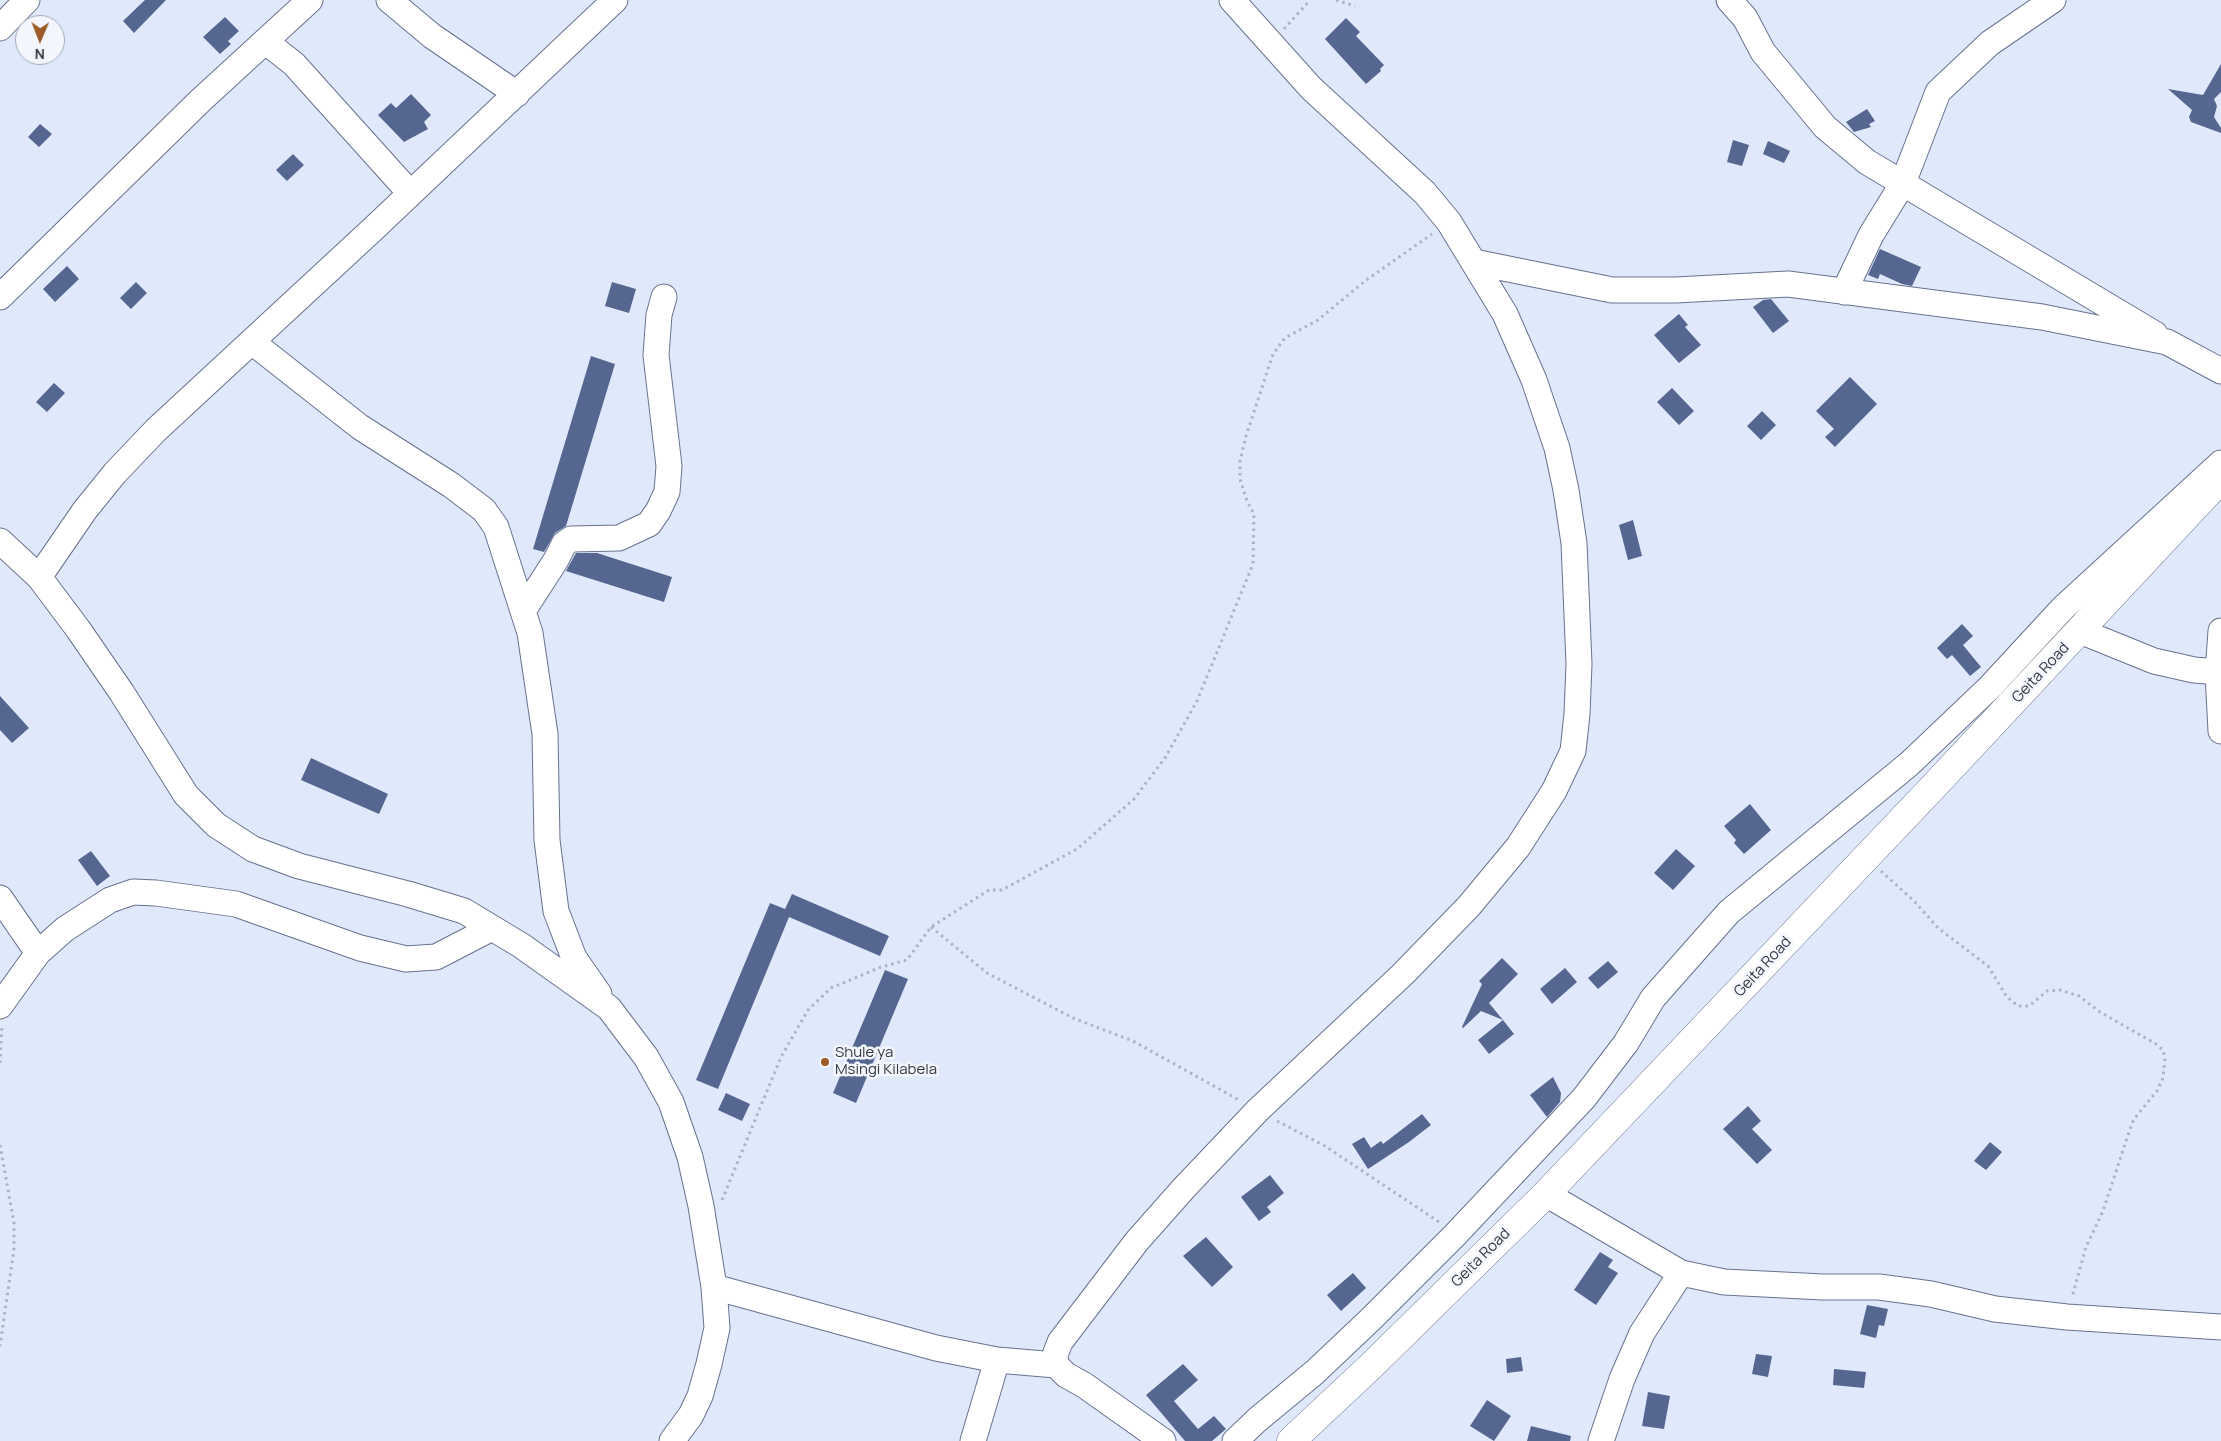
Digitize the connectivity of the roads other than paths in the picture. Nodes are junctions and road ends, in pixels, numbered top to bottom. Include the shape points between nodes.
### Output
1 (27, 0) edge
2 (310, 0) edge
3 (389, 0) edge
4 (615, 0) edge
5 (1232, 0) edge
6 (1729, 0) edge
7 (2053, 0) edge
8 (0, 28) edge
9 (266, 42) junction
10 (517, 94) junction
11 (1903, 183) junction
12 (410, 193) junction
13 (1474, 262) junction
14 (1844, 292) junction
15 (0, 297) edge
16 (664, 297) dead end
17 (252, 342) junction
18 (2168, 342) junction
19 (2221, 372) edge
20 (2220, 478) edge
21 (0, 541) edge
22 (39, 577) junction
23 (523, 611) junction
24 (2080, 631) junction
25 (2221, 631) edge
26 (2220, 672) edge
27 (2221, 731) edge
28 (0, 898) edge
29 (492, 928) junction
30 (38, 953) junction
31 (0, 1005) edge
32 (608, 1008) junction
33 (1546, 1194) junction
34 (1681, 1273) junction
35 (714, 1287) junction
36 (2221, 1327) edge
37 (997, 1360) junction
38 (1056, 1365) junction
39 (672, 1441) edge
40 (973, 1441) edge
41 (1164, 1441) edge
42 (1235, 1441) edge
43 (1291, 1441) edge
44 (1601, 1441) edge

1 - 8 street
2 - 9 street
3 - 10 street via 432,36
4 - 10 street
5 - 13 street via 1336,113 1425,194 1449,222
6 - 11 street via 1745,18 1763,52 1825,127 1867,162
7 - 11 street via 1990,43 1938,92
9 - 12 street via 294,64
9 - 15 street via 201,100
10 - 12 street
11 - 14 street via 1871,235
11 - 18 street
12 - 17 street
13 - 14 street via 1612,290 1788,284
13 - 38 street via 1505,314 1534,380 1557,448 1566,490 1574,543 1579,664 1573,751 1554,792 1518,847 1469,906 1403,974 1258,1110 1184,1188 1131,1249 1060,1342 1055,1355
14 - 18 street via 2042,317
16 - 23 street via 656,355 669,466 667,492 649,524 619,538 571,539 564,544
17 - 22 street via 156,430 115,473
17 - 23 street via 360,427 484,510 496,527
18 - 19 street
20 - 24 highway, Geita Road
20 - 42 street via 2063,608 1990,687 1909,764 1729,912 1653,998 1626,1043 1584,1098 1455,1235 1316,1372
21 - 22 street
22 - 29 street via 122,693 186,795 216,825 253,848 298,866 464,911
23 - 32 street via 530,634 545,734 547,840 556,911 574,958
24 - 26 street via 2154,661
24 - 33 highway, Geita Road
25 - 26 street
26 - 27 street
28 - 30 street
29 - 30 street via 436,958 406,959 360,948 236,904 156,892 133,892 110,900 65,929
29 - 32 street
30 - 31 street
32 - 35 street via 646,1057 672,1102 690,1157
33 - 34 street
33 - 43 highway, Geita Road
34 - 36 street via 1724,1282 1879,1287 1931,1294 1995,1309
34 - 44 street via 1642,1333
35 - 37 street via 936,1348
35 - 39 street via 717,1328 709,1364 691,1416
37 - 38 street
37 - 40 street
38 - 41 street

